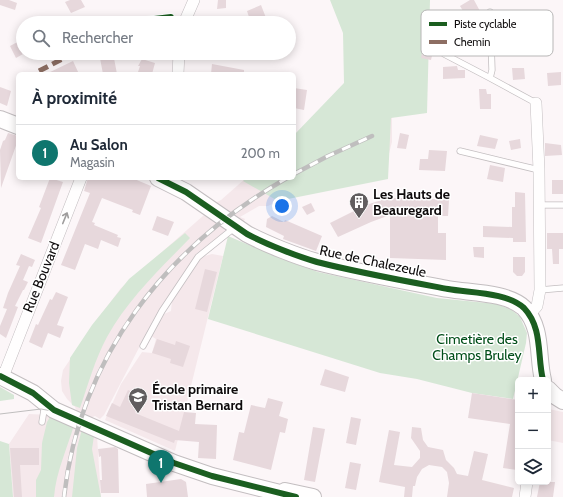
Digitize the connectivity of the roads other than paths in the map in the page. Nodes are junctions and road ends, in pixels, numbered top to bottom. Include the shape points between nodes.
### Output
1 (194, 0) edge
2 (187, 16) edge
3 (448, 56) edge
4 (492, 56) edge
5 (179, 60) edge
6 (178, 72) edge
7 (490, 78) junction
8 (536, 103) joint
9 (0, 119) edge
10 (16, 125) edge
11 (460, 151) dead end
12 (539, 170) junction
13 (80, 180) edge
14 (166, 180) edge
15 (539, 205) junction
16 (563, 205) edge
17 (236, 227) junction
18 (563, 288) edge
19 (540, 290) junction
20 (529, 315) junction
21 (143, 346) dead end
22 (2, 377) edge
23 (547, 377) edge
24 (46, 404) junction
25 (42, 422) dead end
26 (526, 485) edge
27 (296, 497) edge
28 (313, 497) edge
29 (524, 497) edge

1 - 2 street
3 - 7 lane
4 - 7 lane
5 - 6 street
7 - 8 lane
8 - 12 street
9 - 10 street
11 - 12 lane
12 - 15 street
22 -> 13 street, Rue Bouvard
14 - 17 street, Rue de Chalezeule
15 - 16 lane
15 - 19 street
17 - 20 street, Rue de Chalezeule via 256,239 316,262 430,286 507,298 516,302
17 - 21 lane via 198,257 162,311
18 - 19 lane
19 - 20 street via 537,306
20 - 23 street, Rue de Chalezeule via 538,335
22 - 24 street via 33,393
24 - 25 lane
24 - 27 street via 54,410 174,463 212,476
24 - 28 street via 65,409 148,448 203,469
26 - 29 street

